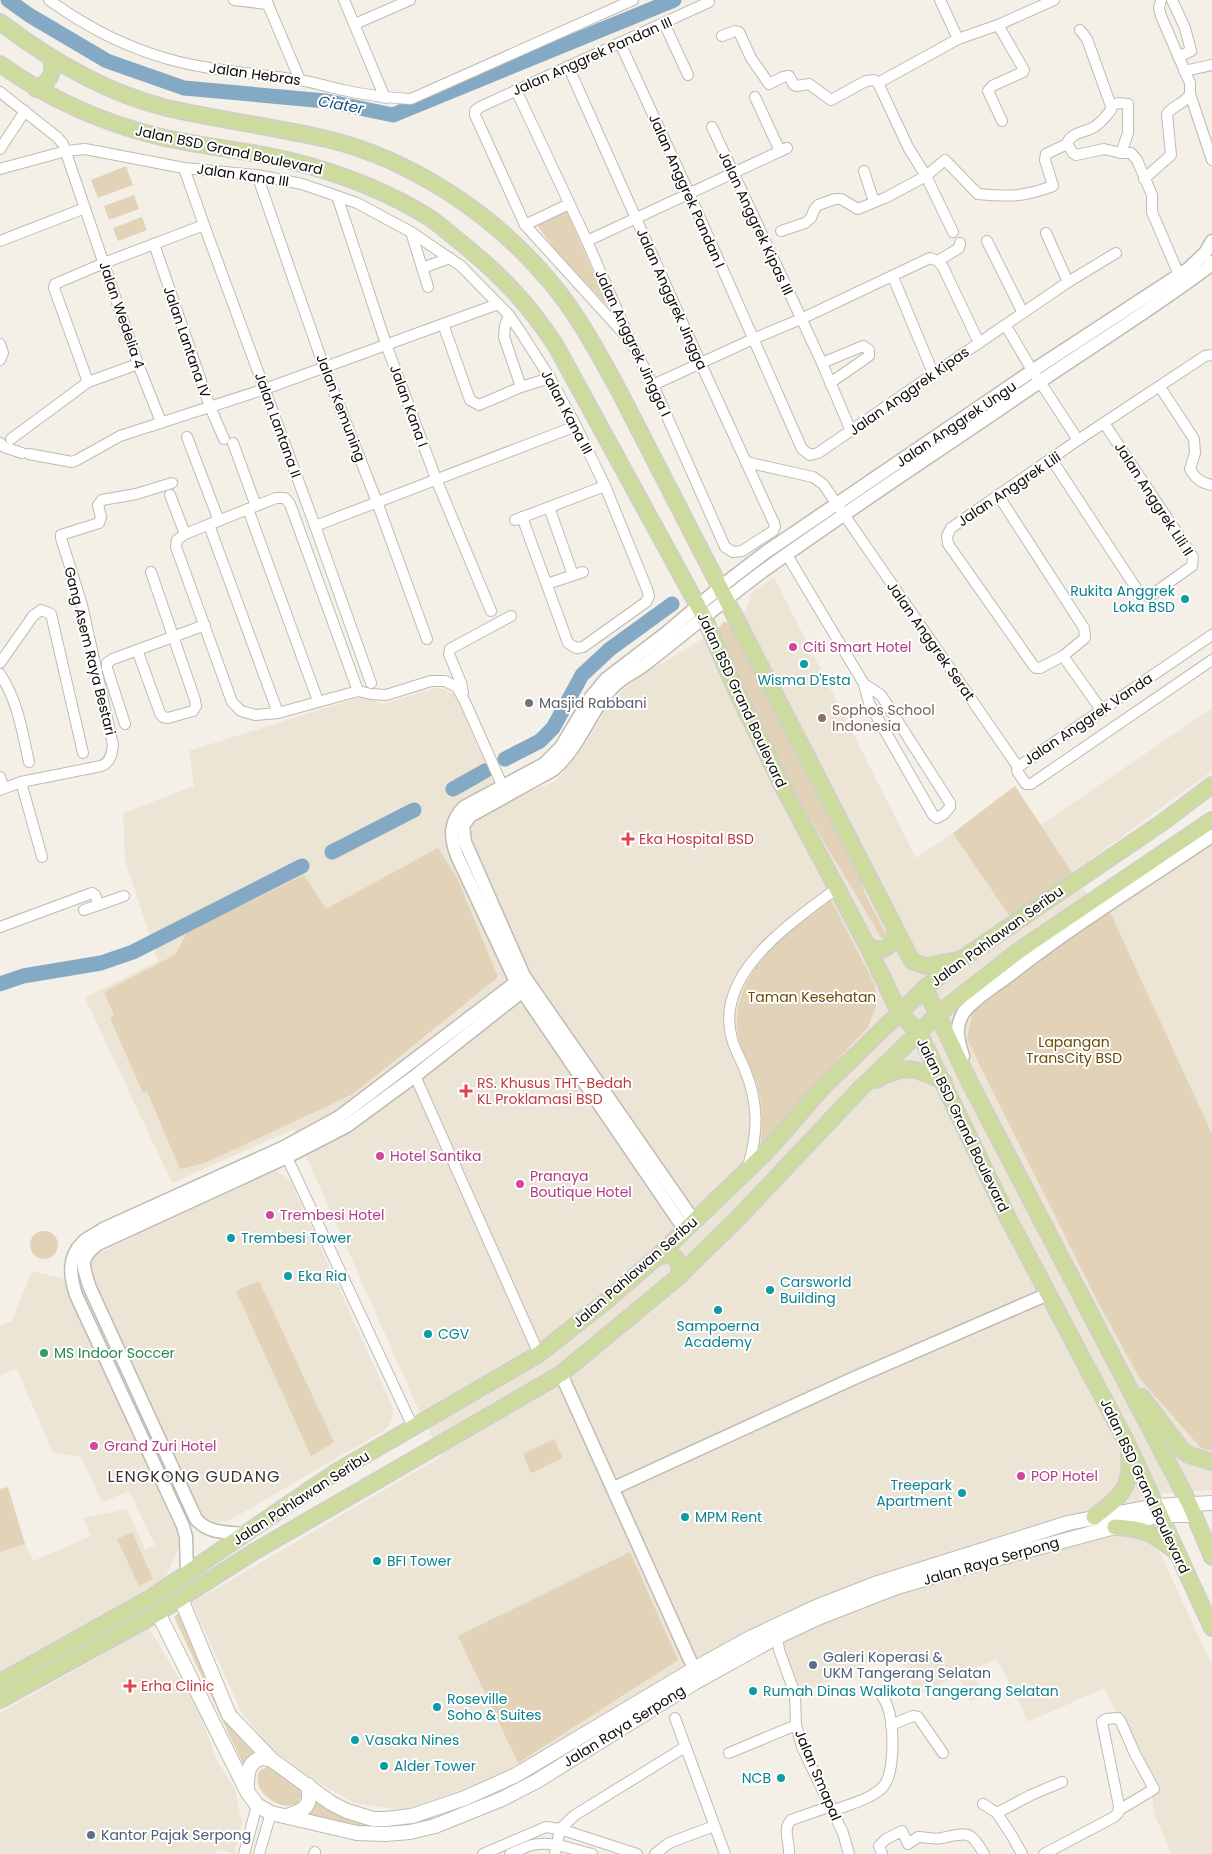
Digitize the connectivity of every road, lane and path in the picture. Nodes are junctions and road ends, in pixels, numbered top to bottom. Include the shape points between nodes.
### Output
1 (49, 0) edge
2 (234, 0) edge
3 (344, 0) edge
4 (410, 0) edge
5 (633, 0) edge
6 (940, 0) edge
7 (1054, 0) edge
8 (1161, 0) edge
9 (1172, 0) edge
10 (267, 2) edge
11 (709, 2) dead end
12 (0, 22) edge
13 (664, 23) junction
14 (355, 24) junction
15 (998, 25) junction
16 (1080, 30) dead end
17 (722, 36) dead end
18 (958, 39) junction
19 (620, 43) junction
20 (1178, 57) junction
21 (51, 59) junction
22 (0, 64) edge
23 (1212, 65) edge
24 (568, 66) junction
25 (1184, 71) junction
26 (688, 76) dead end
27 (300, 80) junction
28 (878, 83) junction
29 (36, 89) junction
30 (516, 90) junction
31 (0, 92) edge
32 (1190, 94) junction
33 (755, 97) dead end
34 (385, 98) junction
35 (1111, 106) junction
36 (25, 111) junction
37 (1002, 121) dead end
38 (712, 127) dead end
39 (1067, 144) junction
40 (0, 149) edge
41 (66, 151) junction
42 (1121, 153) junction
43 (1212, 160) edge
44 (184, 168) junction
45 (0, 169) edge
46 (864, 171) dead end
47 (732, 173) junction
48 (257, 175) junction
49 (926, 176) junction
50 (1144, 178) junction
51 (689, 193) junction
52 (337, 196) junction
53 (874, 202) junction
54 (569, 204) junction
55 (85, 208) junction
56 (636, 218) junction
57 (204, 225) junction
58 (525, 225) junction
59 (781, 231) dead end
60 (411, 232) junction
61 (953, 232) dead end
62 (1046, 233) dead end
63 (0, 241) edge
64 (587, 241) junction
65 (987, 241) dead end
66 (1212, 241) edge
67 (960, 243) dead end
68 (154, 244) junction
69 (1116, 253) dead end
70 (450, 258) junction
71 (1212, 262) edge
72 (104, 263) junction
73 (941, 264) junction
74 (422, 268) junction
75 (1179, 275) junction
76 (893, 277) junction
77 (1068, 282) junction
78 (428, 287) dead end
79 (498, 304) junction
80 (1023, 313) junction
81 (509, 316) junction
82 (801, 319) junction
83 (443, 324) junction
84 (1006, 326) junction
85 (753, 339) junction
86 (630, 340) junction
87 (979, 343) junction
88 (0, 344) edge
89 (386, 344) junction
90 (1212, 355) edge
91 (0, 360) edge
92 (822, 363) junction
93 (138, 364) junction
94 (701, 364) junction
95 (324, 367) junction
96 (933, 373) junction
97 (1036, 376) junction
98 (550, 378) junction
99 (88, 382) junction
100 (830, 383) junction
101 (653, 385) junction
102 (521, 387) junction
103 (1160, 387) junction
104 (265, 389) junction
105 (210, 407) junction
106 (160, 422) junction
107 (1104, 423) junction
108 (576, 426) junction
109 (850, 431) junction
110 (186, 437) dead end
111 (11, 439) dead end
112 (1078, 440) junction
113 (1, 447) edge
114 (1052, 460) junction
115 (746, 462) junction
116 (436, 479) junction
117 (172, 483) dead end
118 (1212, 485) edge
119 (605, 486) junction
120 (170, 495) dead end
121 (998, 495) junction
122 (377, 502) junction
123 (837, 504) junction
124 (549, 507) junction
125 (252, 508) junction
126 (844, 516) junction
127 (214, 523) junction
128 (315, 526) junction
129 (773, 531) joint
130 (185, 534) junction
131 (787, 555) junction
132 (151, 572) dead end
133 (547, 584) junction
134 (722, 594) junction
135 (491, 612) dead end
136 (701, 612) junction
137 (511, 616) dead end
138 (204, 626) junction
139 (1212, 635) edge
140 (173, 637) junction
141 (427, 640) dead end
142 (137, 650) junction
143 (1063, 656) junction
144 (1212, 660) edge
145 (0, 663) edge
146 (0, 674) edge
147 (371, 683) dead end
148 (864, 684) junction
149 (358, 691) junction
150 (318, 701) junction
151 (465, 702) junction
152 (1102, 711) junction
153 (278, 712) junction
154 (125, 724) dead end
155 (83, 753) dead end
156 (29, 762) dead end
157 (1018, 769) junction
158 (0, 777) edge
159 (21, 782) junction
160 (521, 782) junction
161 (1212, 785) edge
162 (503, 787) junction
163 (2, 789) edge
164 (1212, 820) edge
165 (1212, 836) edge
166 (42, 857) dead end
167 (837, 888) junction
168 (124, 896) dead end
169 (99, 905) junction
170 (84, 910) dead end
171 (0, 927) edge
172 (896, 931) junction
173 (868, 947) junction
174 (960, 960) junction
175 (523, 983) junction
176 (925, 988) junction
177 (899, 1012) junction
178 (938, 1014) junction
179 (919, 1033) junction
180 (415, 1076) junction
181 (946, 1087) junction
182 (972, 1087) junction
183 (860, 1089) junction
184 (285, 1153) junction
185 (747, 1170) junction
186 (689, 1226) junction
187 (658, 1256) junction
188 (77, 1264) junction
189 (678, 1277) junction
190 (1048, 1294) junction
191 (540, 1354) junction
192 (1115, 1362) junction
193 (561, 1374) junction
194 (413, 1427) junction
195 (1128, 1445) junction
196 (1212, 1462) edge
197 (614, 1488) junction
198 (1212, 1503) edge
199 (1158, 1510) junction
200 (1192, 1510) junction
201 (1094, 1517) junction
202 (196, 1519) junction
203 (184, 1526) junction
204 (1115, 1527) junction
205 (245, 1534) junction
206 (1178, 1554) junction
207 (1212, 1557) edge
208 (187, 1572) junction
209 (180, 1599) junction
210 (822, 1611) junction
211 (158, 1613) junction
212 (1212, 1628) edge
213 (778, 1637) junction
214 (694, 1669) junction
215 (0, 1682) edge
216 (880, 1692) dead end
217 (0, 1700) edge
218 (676, 1718) dead end
219 (796, 1725) junction
220 (891, 1725) junction
221 (598, 1734) junction
222 (685, 1747) junction
223 (729, 1752) dead end
224 (943, 1753) dead end
225 (272, 1760) junction
226 (1062, 1782) dead end
227 (308, 1785) junction
228 (248, 1793) junction
229 (453, 1802) junction
230 (984, 1804) dead end
231 (257, 1805) junction
232 (832, 1808) junction
233 (1119, 1810) junction
234 (271, 1813) junction
235 (997, 1813) junction
236 (287, 1816) junction
237 (460, 1817) junction
238 (714, 1826) junction
239 (560, 1829) junction
240 (247, 1841) junction
241 (260, 1850) edge
242 (556, 1850) edge
243 (244, 1854) edge
244 (483, 1854) edge
245 (510, 1854) edge
246 (592, 1854) edge
247 (637, 1854) edge
248 (655, 1854) edge
249 (725, 1854) edge
250 (789, 1854) edge
251 (849, 1854) edge
252 (882, 1854) edge
253 (984, 1854) edge
254 (1022, 1854) edge
255 (1044, 1854) edge

1 - 27 street, Jalan Hebras via 96,30 167,59
2 - 10 street
3 - 14 street
4 - 14 street
5 - 34 street, Jalan Hebras via 411,98
6 - 18 street
7 - 15 street
8 - 20 street via 1161,16
9 - 20 street via 1191,51
10 - 27 street
11 - 13 street, Jalan Anggrek Pandan III
12 - 21 main road, Jalan BSD Grand Boulevard
13 - 19 street, Jalan Anggrek Pandan III
13 - 26 street
14 - 34 street
15 - 18 street
15 - 37 street via 1024,70 988,91
16 - 35 street
17 - 28 street via 739,32 751,58 769,84 790,76 794,85 809,84 831,100 866,81
18 - 28 street
19 - 24 street, Jalan Anggrek Pandan III
19 - 51 street, Jalan Anggrek Pandan I
20 - 25 street
21 - 29 main road via 52,76
21 - 134 main road, Jalan BSD Grand Boulevard via 86,78 166,108 327,139 410,171 450,192 526,255 581,323
22 - 29 main road, Jalan BSD Grand Boulevard
23 - 25 street
24 - 30 street, Jalan Anggrek Pandan III
24 - 56 street, Jalan Anggrek Jingga
25 - 32 street via 1190,83
27 - 34 street, Jalan Hebras
28 - 49 street via 908,147
29 - 136 main road, Jalan BSD Grand Boulevard via 111,123 160,137 290,160 347,177 430,218 492,268 541,322
30 - 54 street, Jalan Anggrek Jingga I
30 - 58 street, Jalan Anggrek Pandan III via 475,110 475,115
31 - 36 street
32 - 43 street
32 - 50 street via 1167,114 1170,155
33 - 47 street via 783,149
35 - 39 street via 1112,110 1093,128 1071,136
35 - 42 street via 1125,103 1129,108 1128,133
36 - 40 street
36 - 41 street via 56,137
38 - 47 street, Jalan Anggrek Kipas III
39 - 42 street via 1076,155 1104,149
39 - 49 street via 1046,154 1053,186 1035,192 1012,197 978,194 945,160
41 - 44 street, Jalan Kana III via 85,149
41 - 45 street, Jalan Kana III
41 - 55 street, Jalan Wedelia 4
42 - 50 street via 1134,156
44 - 48 street, Jalan Kana III
44 - 57 street, Jalan Lantana II
46 - 53 street
47 - 51 street
47 - 82 street, Jalan Anggrek Kipas III
48 - 52 street, Jalan Kana III via 302,184
48 - 95 street, Jalan Kemuning
49 - 53 street
49 - 61 street
50 - 75 street via 1152,195 1152,212
51 - 56 street
51 - 85 street, Jalan Anggrek Pandan I
52 - 60 street, Jalan Kana III
52 - 89 street, Jalan Kana I
53 - 59 street via 858,209 835,199 818,205 806,223
54 - 58 street
54 - 64 street, Jalan Anggrek Jingga I
55 - 63 street
55 - 72 street, Jalan Wedelia 4
56 - 64 street
56 - 94 street, Jalan Anggrek Jingga
57 - 68 street
57 - 104 street, Jalan Lantana II
58 - 86 street
60 - 70 street, Jalan Kana III
60 - 74 street
62 - 77 street
64 - 86 street, Jalan Anggrek Jingga I
65 - 80 street
66 - 75 street, Jalan Anggrek Ungu via 1197,261
67 - 73 street via 960,248
68 - 72 street
68 - 105 street, Jalan Lantana IV
69 - 77 street, Jalan Anggrek Kipas
70 - 74 street
70 - 79 street, Jalan Kana III
71 - 97 street, Jalan Anggrek Ungu via 1169,297
72 - 93 street, Jalan Wedelia 4
72 - 99 street via 58,282 54,288
73 - 76 street via 930,258
73 - 87 street
74 - 78 street
75 - 97 street, Jalan Anggrek Ungu
76 - 82 street
76 - 96 street
77 - 80 street, Jalan Anggrek Kipas
79 - 81 street, Jalan Kana III
79 - 83 street
80 - 84 street, Jalan Anggrek Kipas
81 - 98 street, Jalan Kana III
81 - 102 street, Jalan Kana III via 504,337
82 - 85 street
82 - 92 street, Jalan Anggrek Kipas III
83 - 89 street
83 - 102 street via 470,400 479,405
84 - 87 street, Jalan Anggrek Kipas
84 - 97 street
85 - 94 street
85 - 109 street, Jalan Anggrek Kipas via 805,452 814,455
86 - 101 street, Jalan Anggrek Jingga I
87 - 96 street, Jalan Anggrek Kipas
88 - 91 street via 3,353
89 - 95 street
89 - 116 street, Jalan Kana I
90 - 103 street, Jalan Anggrek Lili via 1205,356
92 - 100 street, Jalan Anggrek Kipas III
92 - 100 street via 863,346 869,350 869,356
93 - 99 street
93 - 106 street, Jalan Wedelia 4
94 - 101 street
94 - 115 street, Jalan Anggrek Jingga
95 - 104 street
95 - 122 street, Jalan Kemuning
96 - 109 street, Jalan Anggrek Kipas
97 - 112 street
97 - 123 street, Jalan Anggrek Ungu
97 - 126 street, Jalan Anggrek Ungu
98 - 102 street
98 - 108 street, Jalan Kana III
99 - 111 street
100 - 109 street, Jalan Anggrek Kipas III
101 - 129 street, Jalan Anggrek Jingga I via 725,547 733,552 742,551
103 - 107 street, Jalan Anggrek Lili
103 - 118 street via 1194,438 1195,453 1190,469 1202,483
104 - 105 street
104 - 128 street, Jalan Lantana II
105 - 106 street
105 - 125 street, Jalan Lantana IV via 228,441
106 - 113 street via 120,436 72,462
107 - 112 street, Jalan Anggrek Lili
107 - 114 street, Jalan Anggrek Lili II via 1193,557 1192,566 1150,596 1138,591
108 - 116 street
108 - 119 street, Jalan Kana III
110 - 127 street
112 - 114 street, Jalan Anggrek Lili
114 - 121 street, Jalan Anggrek Lili
115 - 123 street, Jalan Anggrek Serat via 814,477
115 - 129 street, Jalan Anggrek Jingga via 774,523
116 - 122 street
116 - 135 street, Jalan Kana I
117 - 159 street, Gang Asem Raya Bestari via 102,500 98,505 99,522 61,535 82,605 113,745 105,765
119 - 124 street
119 - 133 street, Jalan Kana III via 647,589 649,596 646,602 583,647 576,648 568,642
120 - 130 street
121 - 143 street via 1084,628 1085,638
121 - 143 street, Jalan Anggrek Lili via 951,528 948,544 1036,668
122 - 128 street
122 - 141 street, Jalan Kemuning
123 - 126 street, Jalan Anggrek Serat
123 - 134 street, Jalan Anggrek Ungu via 766,552
124 - 133 street via 518,519
124 - 133 street via 578,574
125 - 127 street
125 - 149 street via 276,498 285,498 290,504
125 - 150 street, Jalan Lantana IV
126 - 131 street, Jalan Anggrek Ungu
126 - 157 street, Jalan Anggrek Serat
127 - 130 street
127 - 153 street
128 - 147 street, Jalan Lantana II
130 - 138 street via 177,540 176,547
131 - 134 street, Jalan Anggrek Ungu
131 - 148 street
132 - 140 street
134 - 136 street, Jalan Anggrek Ungu
134 - 172 main road, Jalan BSD Grand Boulevard
136 - 160 street, Jalan Anggrek Ungu via 666,633 606,679 591,697 561,747
136 - 167 main road, Jalan BSD Grand Boulevard via 782,785
137 - 151 street via 450,650
138 - 140 street
138 - 153 street via 232,702 241,710 255,715
139 - 152 street, Jalan Anggrek Vanda
140 - 142 street
140 - 142 street via 195,700 193,711 163,717
142 - 154 street via 107,663
143 - 152 street
144 - 157 street, Jalan Anggrek Vanda via 1031,784 1026,784
145 - 155 street via 33,616 40,610 51,614
146 - 156 street via 14,700
148 - 148 street via 881,695 950,803 944,814 937,818 933,815 869,703
149 - 150 street
149 - 151 street via 386,695 445,681 457,687
150 - 153 street
151 - 162 street
152 - 157 street, Jalan Anggrek Vanda
158 - 163 street
159 - 163 street, Gang Asem Raya Bestari
159 - 166 street
160 - 162 street
160 - 175 street via 470,816 462,826 465,842
161 - 174 main road, Jalan Pahlawan Seribu
162 - 175 street via 464,808 453,822 452,836 457,856
164 - 178 main road, Jalan Pahlawan Seribu via 1018,952
165 - 182 street via 1040,952 969,1007 958,1026 958,1039
167 - 173 main road, Jalan BSD Grand Boulevard
167 - 185 street via 783,930 754,959 733,995 732,1038 752,1090 756,1110
168 - 169 street
169 - 170 street
169 - 171 street via 92,893
172 - 173 main road via 888,947 876,950
172 - 174 main road, Jalan BSD Grand Boulevard via 912,961 927,966
173 - 177 main road, Jalan BSD Grand Boulevard
174 - 176 main road, Jalan Pahlawan Seribu
175 - 180 street
175 - 184 street
175 - 186 street
176 - 177 main road, Jalan Pahlawan Seribu
176 - 178 main road, Jalan BSD Grand Boulevard
177 - 179 main road, Jalan BSD Grand Boulevard
177 - 185 main road, Jalan Pahlawan Seribu via 824,1086
178 - 179 main road, Jalan Pahlawan Seribu
178 - 182 main road, Jalan BSD Grand Boulevard
179 - 181 main road, Jalan BSD Grand Boulevard
179 - 183 main road, Jalan Pahlawan Seribu
180 - 184 street via 347,1126
180 - 191 street
181 - 182 main road via 958,1080 964,1080
181 - 183 main road via 922,1071 909,1068 889,1073
181 - 190 main road, Jalan BSD Grand Boulevard
182 - 192 main road, Jalan BSD Grand Boulevard
183 - 189 main road, Jalan Pahlawan Seribu
184 - 188 street via 98,1244
184 - 194 street
185 - 186 main road, Jalan Pahlawan Seribu
186 - 187 main road, Jalan Pahlawan Seribu
187 - 189 main road via 676,1258 680,1268
187 - 191 main road, Jalan Pahlawan Seribu
188 - 202 street
188 - 203 street via 70,1277 76,1295
189 - 193 main road, Jalan Pahlawan Seribu
190 - 195 main road, Jalan BSD Grand Boulevard
190 - 197 street
191 - 194 main road, Jalan Pahlawan Seribu
192 - 196 main road via 1182,1450
192 - 200 main road, Jalan BSD Grand Boulevard
193 - 197 street
193 - 209 main road, Jalan Pahlawan Seribu via 252,1553
194 - 205 main road, Jalan Pahlawan Seribu via 336,1472
195 - 199 main road, Jalan BSD Grand Boulevard
195 - 201 main road via 1131,1467 1128,1483 1121,1495
197 - 214 street
198 - 200 main road
199 - 200 main road
199 - 201 main road, Jalan Raya Serpong
199 - 204 main road, Jalan Raya Serpong
199 - 206 main road, Jalan BSD Grand Boulevard
200 - 207 main road, Jalan BSD Grand Boulevard
201 - 210 main road, Jalan Raya Serpong via 902,1574
202 - 203 street
202 - 205 street via 212,1530
203 - 208 street
204 - 206 main road via 1136,1528 1154,1534
204 - 210 main road, Jalan Raya Serpong via 973,1565
205 - 208 main road, Jalan Pahlawan Seribu
206 - 212 main road, Jalan BSD Grand Boulevard
208 - 215 main road, Jalan Pahlawan Seribu via 152,1597
209 - 211 main road, Jalan Pahlawan Seribu
209 - 225 main road, Jalan Raya Serpong via 229,1716
210 - 213 main road, Jalan Raya Serpong
210 - 214 main road, Jalan Raya Serpong via 752,1638
211 - 217 main road, Jalan Pahlawan Seribu
211 - 228 main road, Jalan Raya Serpong
213 - 219 street, Jalan Smapal via 778,1650 795,1694
213 - 221 main road, Jalan Raya Serpong
214 - 221 main road, Jalan Raya Serpong
216 - 220 street
218 - 222 street
219 - 223 street
219 - 232 street, Jalan Smapal via 802,1747
220 - 224 street via 918,1717
220 - 232 street via 892,1753 884,1786 869,1796
221 - 229 main road, Jalan Raya Serpong
221 - 237 main road, Jalan Raya Serpong via 536,1781
222 - 238 street
222 - 239 street via 574,1815
225 - 227 main road, Jalan Raya Serpong
225 - 228 main road via 262,1758 252,1764 247,1774
226 - 235 street
227 - 229 main road, Jalan Raya Serpong via 331,1803 373,1819 412,1816
227 - 236 main road via 310,1801 307,1806
228 - 231 main road, Jalan Raya Serpong
229 - 237 main road
230 - 235 street
231 - 234 main road, Jalan Raya Serpong
231 - 240 street
232 - 250 street via 791,1820 786,1831
232 - 251 street, Jalan Smapal
233 - 233 street via 1102,1722 1118,1718 1154,1789
233 - 255 street via 1114,1817
234 - 236 main road, Jalan Raya Serpong
234 - 241 street
235 - 254 street
236 - 237 main road, Jalan Raya Serpong via 373,1834 422,1830
238 - 248 street via 669,1843
238 - 249 street
239 - 242 street
239 - 244 street via 538,1829
239 - 247 street
240 - 241 street
240 - 243 street
242 - 245 street via 534,1844
242 - 246 street
252 - 253 street via 879,1846 902,1831 908,1844 918,1837 937,1839 968,1834

